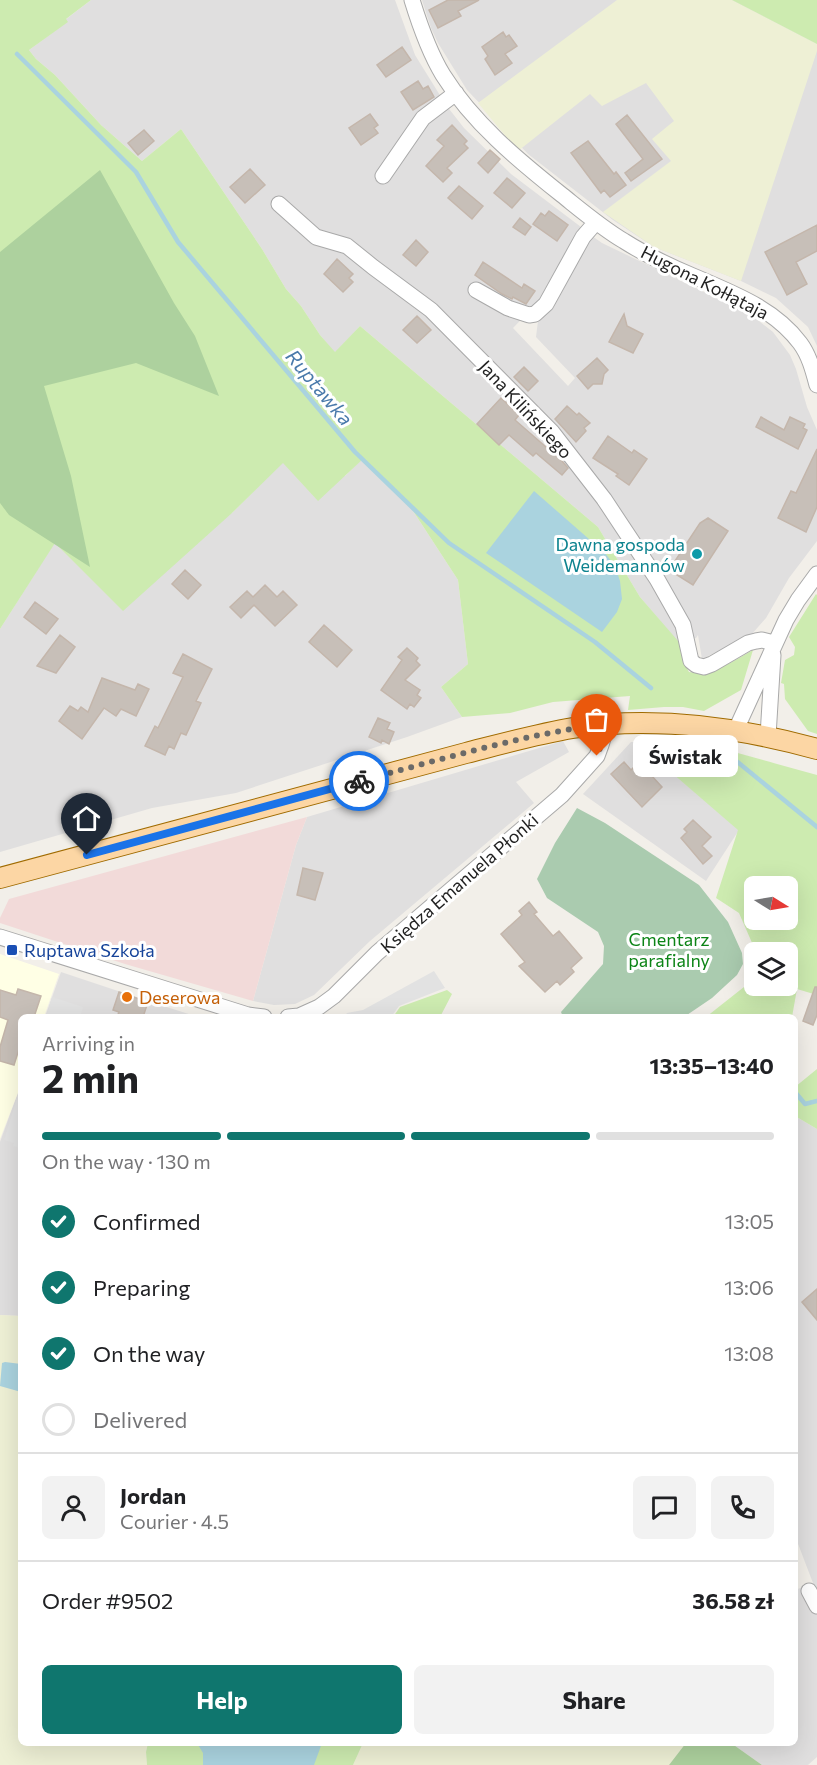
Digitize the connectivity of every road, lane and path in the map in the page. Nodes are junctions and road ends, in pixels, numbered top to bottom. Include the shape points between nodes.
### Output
1 (412, 0) edge
2 (456, 93) junction
3 (383, 176) dead end
4 (279, 204) dead end
5 (596, 222) junction
6 (476, 290) dead end
7 (817, 385) edge
8 (817, 574) edge
9 (774, 643) junction
10 (607, 724) junction
11 (737, 731) junction
12 (768, 736) junction
13 (817, 749) edge
14 (0, 878) edge
15 (0, 937) edge
16 (245, 1014) edge
17 (303, 1014) edge
18 (808, 1591) dead end
19 (817, 1606) edge

1 - 2 street, Hugona Kołłątaja via 422,34
2 - 3 street via 423,118
2 - 5 street, Hugona Kołłątaja via 489,132 528,168
4 - 9 street, Jana Kilińskiego via 316,237 347,246 431,310 552,432 604,499 662,588 683,625 691,661 704,667 748,643
5 - 6 street via 583,237 546,304 535,314 508,308
5 - 7 street, Hugona Kołłątaja via 657,260 771,314 801,344
8 - 9 street
9 - 11 street
9 - 12 street
10 - 11 main road via 668,723
10 - 14 main road via 512,741
10 - 17 street, Księdza Emanuela Płonki via 597,756 562,795 377,953 334,996
11 - 12 main road
12 - 13 main road
15 - 16 street
18 - 19 street

